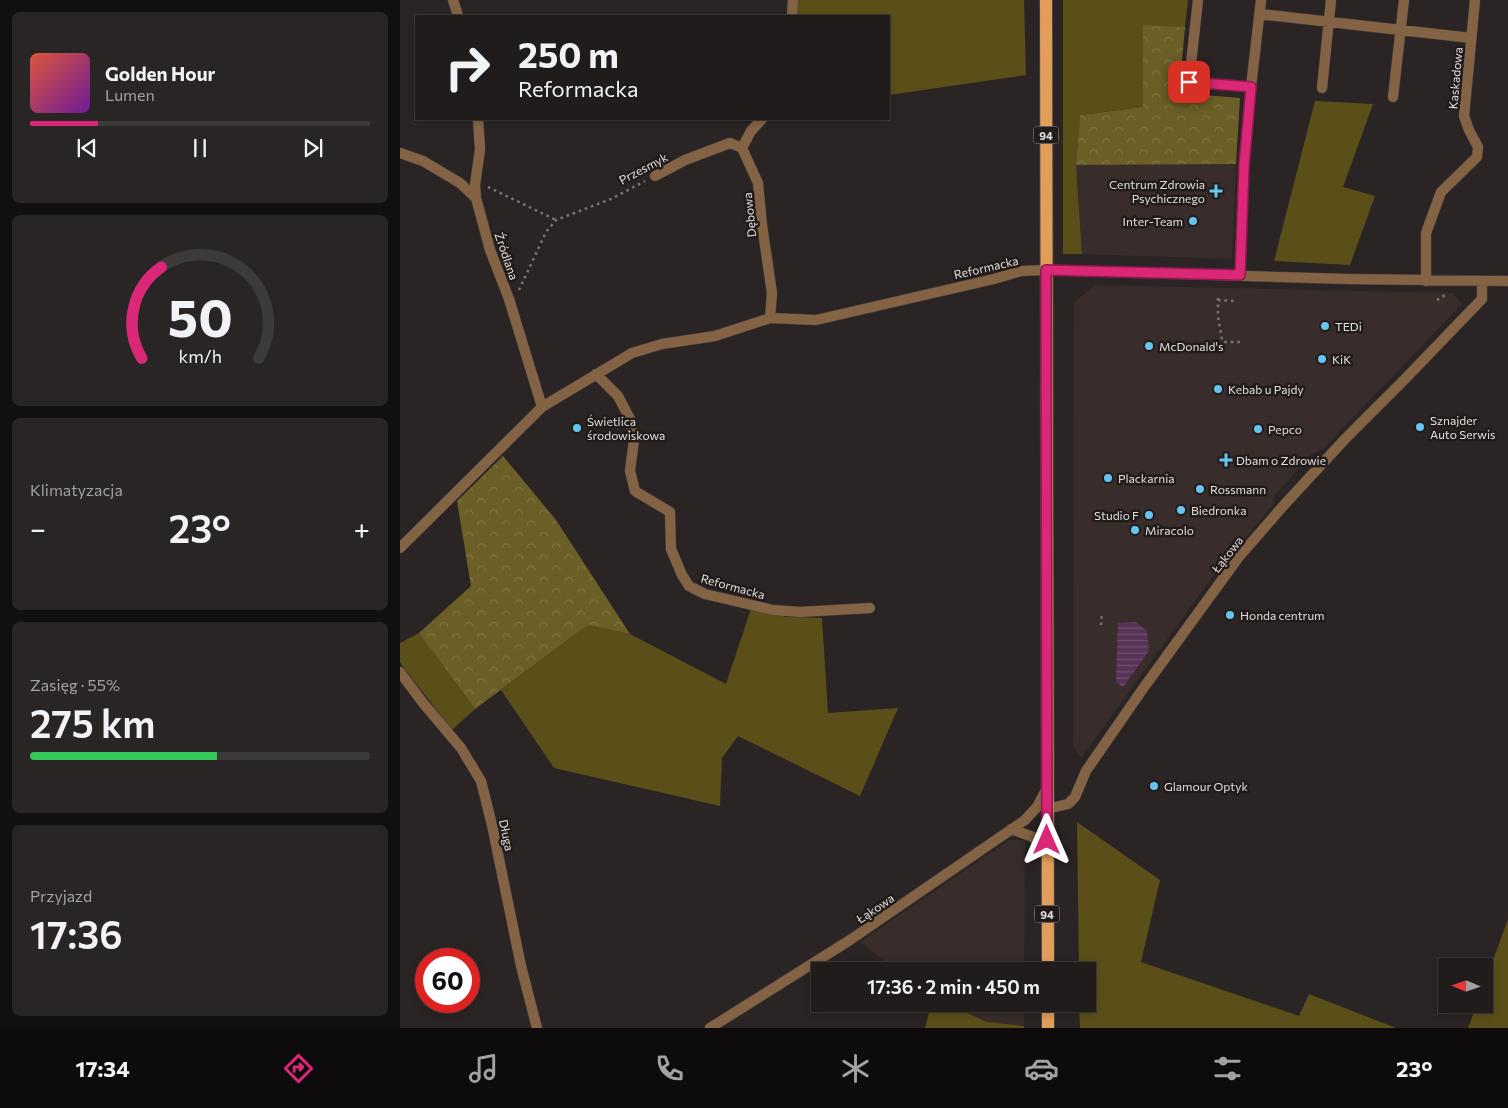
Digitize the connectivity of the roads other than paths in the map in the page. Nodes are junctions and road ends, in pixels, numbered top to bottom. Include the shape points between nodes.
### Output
1 (453, 0) edge
2 (793, 0) edge
3 (1046, 0) edge
4 (1198, 0) edge
5 (1261, 0) edge
6 (1330, 0) edge
7 (1404, 0) edge
8 (1475, 0) edge
9 (1260, 14) junction
10 (458, 15) edge
11 (792, 15) edge
12 (1328, 21) junction
13 (1401, 29) junction
14 (1470, 38) junction
15 (1251, 87) junction
16 (1322, 88) dead end
17 (1393, 97) dead end
18 (478, 120) edge
19 (761, 120) edge
20 (742, 148) junction
21 (400, 153) edge
22 (655, 176) road end
23 (476, 198) junction
24 (1046, 270) junction
25 (1240, 275) junction
26 (1426, 281) junction
27 (1482, 281) junction
28 (1508, 281) edge
29 (770, 318) junction
30 (596, 374) junction
31 (542, 407) junction
32 (400, 548) edge
33 (870, 608) dead end
34 (400, 672) edge
35 (1047, 788) junction
36 (1047, 809) junction
37 (1011, 829) junction
38 (1047, 856) junction
39 (1048, 962) edge
40 (1048, 1012) edge
41 (537, 1028) edge
42 (710, 1028) edge
43 (1048, 1028) edge

1 - 10 street
2 - 11 street
3 - 24 main road, 94
4 - 15 street via 1189,82
5 - 9 street
6 - 12 street
7 - 13 street
8 - 14 street, Kaskadowa
9 - 12 street, Kaskadowa
9 - 15 street
12 - 13 street, Kaskadowa
12 - 16 street
13 - 14 street, Kaskadowa
13 - 17 street
14 - 26 street, Kaskadowa via 1464,116 1478,147 1477,157 1441,192 1426,233
15 - 25 street
18 - 23 street, Źródlana via 480,149
19 - 20 street
20 - 22 street, Przesmyk via 730,143 685,160
20 - 29 street, Dębowa via 758,183 772,293
21 - 23 street via 423,161 460,183
23 - 31 street, Źródlana
24 - 25 street, Reformacka
24 - 29 street, Reformacka via 1022,271 816,320
24 - 35 main road, 94
25 - 26 street, Reformacka
26 - 27 street, Reformacka
27 - 28 street, Reformacka
27 - 36 street, Łąkowa via 1482,299 1338,447 1238,558 1086,770 1074,797 1068,804
29 - 30 street, Reformacka via 715,336 662,344 632,353
30 - 31 street, Reformacka
30 - 33 street, Reformacka via 618,396 630,419 634,440 630,471 634,492 670,512 671,549 689,586 705,594 773,610 801,612
31 - 32 street, Reformacka
34 - 41 street, Długa via 461,748 480,781
35 - 36 main road, 94
35 - 37 street, Łąkowa via 1038,808
36 - 38 main road, 94
37 - 38 street via 1033,837
37 - 42 street, Łąkowa via 846,943
38 - 39 main road, 94
40 - 43 main road

